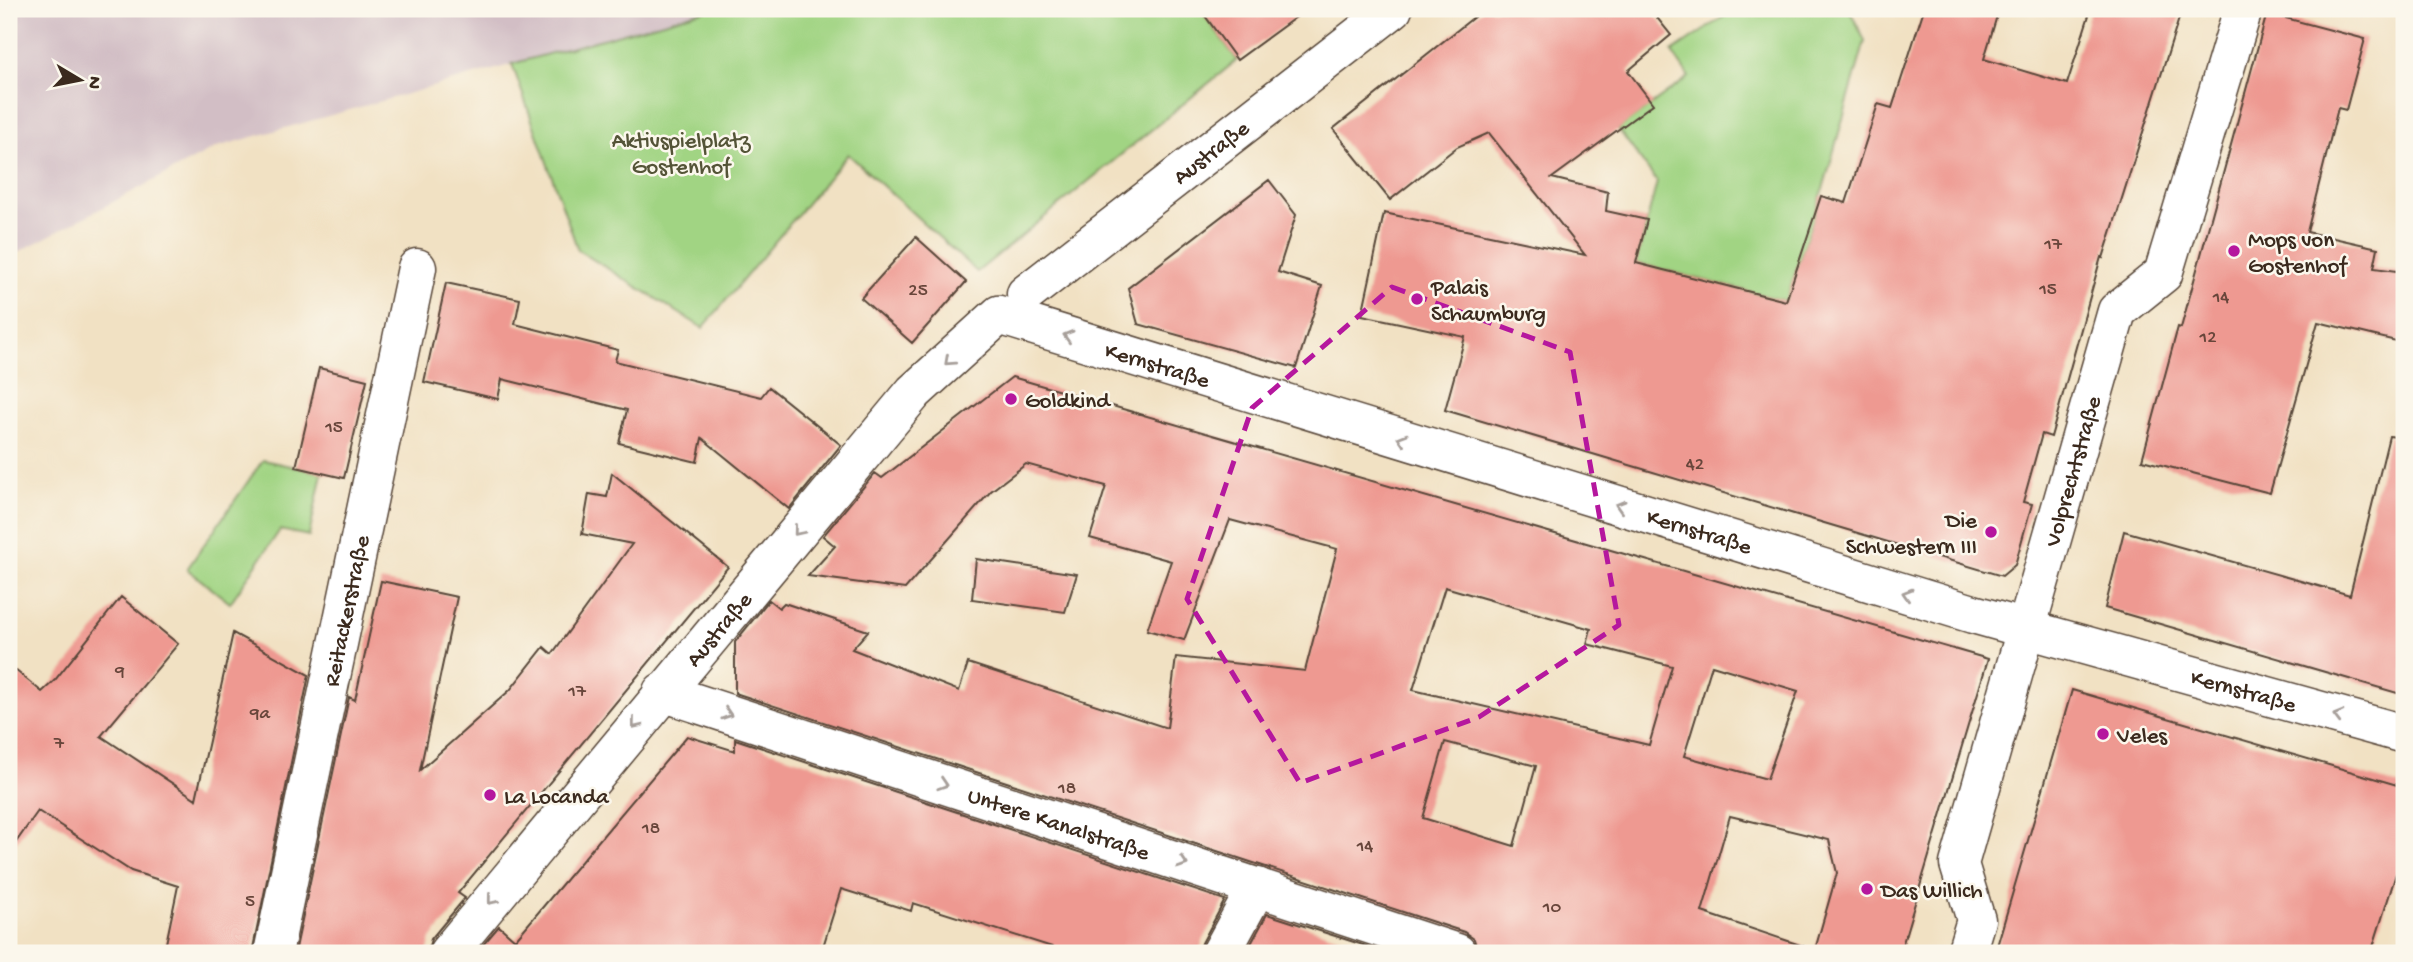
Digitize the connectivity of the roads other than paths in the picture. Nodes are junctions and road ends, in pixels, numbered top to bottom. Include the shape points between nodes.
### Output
1 (1393, 9) edge
2 (2244, 9) edge
3 (416, 268) dead end
4 (1013, 305) junction
5 (2025, 629) junction
6 (662, 692) junction
7 (2404, 734) edge
8 (1257, 887) junction
9 (273, 953) edge
10 (448, 953) edge
11 (1221, 953) edge
12 (1457, 953) edge
13 (1966, 953) edge

1 - 4 street, Austraße
2 - 5 street, Volprechtstraße via 2163,274 2118,311
3 - 9 street, Reitackerstraße
5 -> 4 street, Kernstraße
4 -> 6 street, Austraße via 914,392
7 -> 5 street, Kernstraße
5 - 13 street, Volprechtstraße via 1959,864 1976,920
6 -> 8 street, Untere Kanalstraße
6 -> 10 street, Austraße
8 - 11 street
8 - 12 street, Untere Kanalstraße

